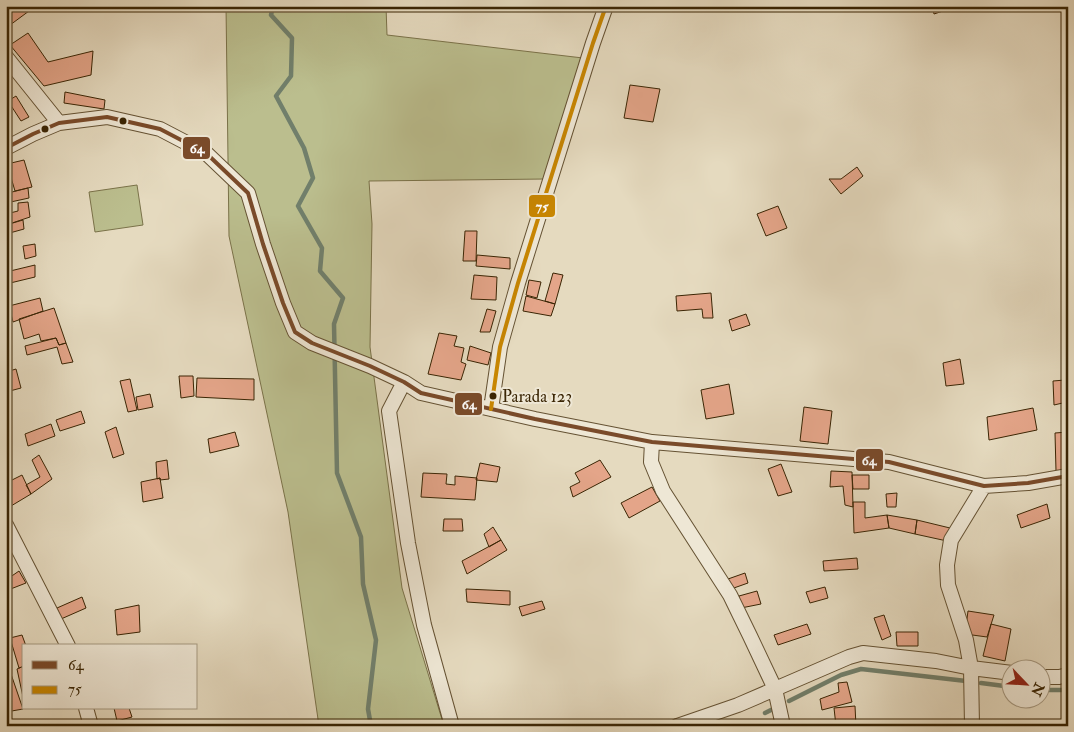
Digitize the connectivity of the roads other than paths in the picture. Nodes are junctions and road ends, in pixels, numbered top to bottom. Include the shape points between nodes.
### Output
1 (606, 6) edge
2 (6, 57) edge
3 (59, 123) junction
4 (6, 148) edge
5 (404, 382) junction
6 (491, 409) junction
7 (652, 442) junction
8 (1068, 476) edge
9 (984, 486) junction
10 (6, 525) edge
11 (67, 644) edge
12 (971, 668) junction
13 (1002, 672) edge
14 (1068, 675) edge
15 (1052, 677) edge
16 (775, 689) junction
17 (87, 710) edge
18 (91, 726) edge
19 (452, 726) edge
20 (677, 726) edge
21 (783, 726) edge
22 (972, 726) edge

1 - 6 street via 518,283 500,347
2 - 3 street
3 - 4 street
3 - 5 street via 106,117 160,129 206,153 248,194 295,332 312,343
5 - 6 street via 421,392
5 - 19 street via 389,411 408,543 424,625
6 - 7 street
7 - 9 street via 889,462
7 - 16 street via 651,462 662,491 730,595
8 - 9 street
9 - 12 street via 951,540 947,565 948,585 966,640
10 - 11 street
12 - 13 street
12 - 16 street via 862,653
12 - 22 street
14 - 15 street
16 - 20 street
16 - 21 street
17 - 18 street

